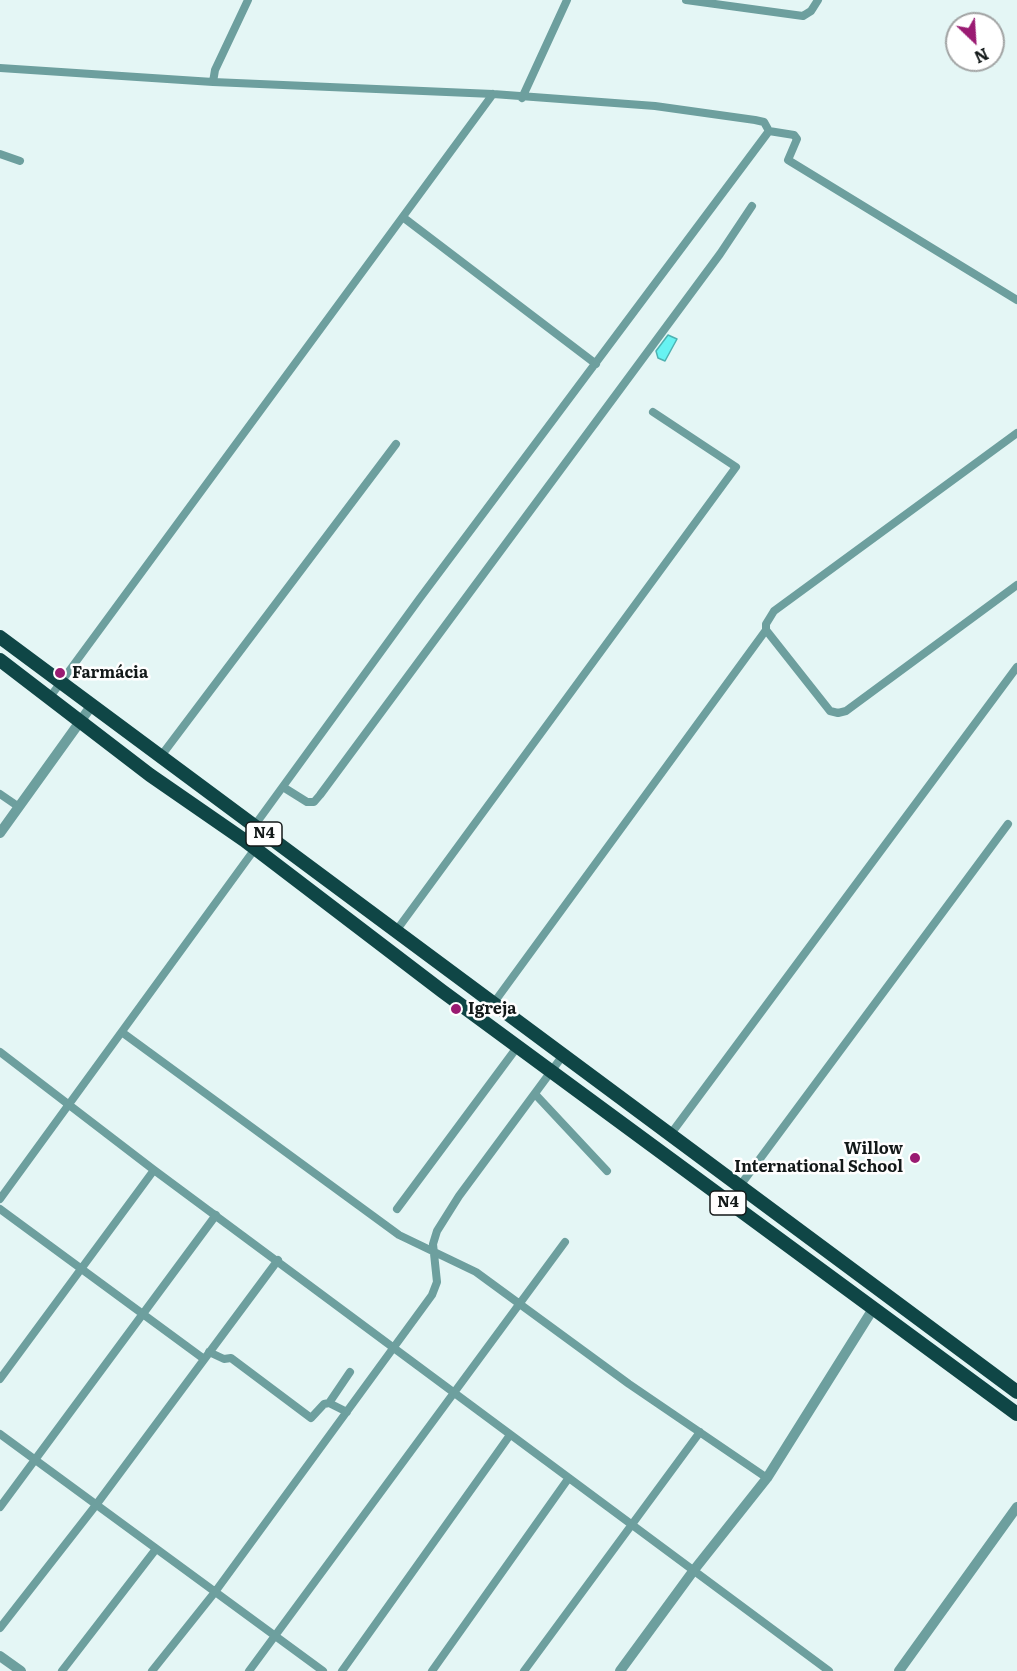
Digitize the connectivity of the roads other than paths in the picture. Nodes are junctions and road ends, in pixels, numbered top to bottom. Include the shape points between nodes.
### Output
1 (248, 0) edge
2 (567, 0) edge
3 (686, 0) edge
4 (818, 0) edge
5 (0, 68) edge
6 (213, 82) junction
7 (494, 94) junction
8 (522, 98) junction
9 (769, 131) junction
10 (0, 154) edge
11 (20, 161) dead end
12 (752, 206) dead end
13 (404, 219) junction
14 (1017, 300) edge
15 (596, 364) junction
16 (653, 412) dead end
17 (1017, 434) edge
18 (396, 444) dead end
19 (1017, 585) edge
20 (766, 630) junction
21 (0, 637) edge
22 (0, 660) edge
23 (1017, 667) edge
24 (61, 683) junction
25 (50, 697) junction
26 (92, 705) junction
27 (79, 722) junction
28 (161, 756) junction
29 (283, 787) junction
30 (0, 794) edge
31 (19, 807) junction
32 (1008, 824) dead end
33 (253, 825) junction
34 (0, 833) edge
35 (266, 835) junction
36 (244, 840) junction
37 (255, 850) junction
38 (396, 931) junction
39 (492, 1001) junction
40 (482, 1019) junction
41 (123, 1033) junction
42 (518, 1046) junction
43 (0, 1052) edge
44 (564, 1054) junction
45 (552, 1071) junction
46 (535, 1094) junction
47 (69, 1106) junction
48 (670, 1135) junction
49 (154, 1170) junction
50 (608, 1171) dead end
51 (739, 1186) junction
52 (0, 1199) edge
53 (0, 1209) edge
54 (397, 1209) dead end
55 (216, 1215) junction
56 (565, 1242) dead end
57 (434, 1250) junction
58 (278, 1260) junction
59 (81, 1269) junction
60 (520, 1303) junction
61 (873, 1309) junction
62 (142, 1314) junction
63 (395, 1348) junction
64 (206, 1355) junction
65 (350, 1372) dead end
66 (0, 1379) edge
67 (1017, 1392) edge
68 (455, 1393) junction
69 (329, 1403) junction
70 (346, 1412) junction
71 (1017, 1414) edge
72 (700, 1432) junction
73 (0, 1434) edge
74 (510, 1435) junction
75 (35, 1460) junction
76 (767, 1478) junction
77 (568, 1479) junction
78 (96, 1505) junction
79 (0, 1507) edge
80 (1017, 1507) edge
81 (632, 1525) junction
82 (156, 1549) junction
83 (694, 1570) junction
84 (215, 1592) junction
85 (0, 1628) edge
86 (275, 1636) junction
87 (0, 1656) edge
88 (21, 1671) edge
89 (62, 1671) edge
90 (152, 1671) edge
91 (249, 1671) edge
92 (323, 1671) edge
93 (342, 1671) edge
94 (432, 1671) edge
95 (524, 1671) edge
96 (620, 1671) edge
97 (829, 1671) edge
98 (899, 1671) edge

1 - 6 street
2 - 8 street
3 - 4 street via 803,16
5 - 6 street
6 - 7 street
7 - 8 street
7 - 13 street
8 - 9 street via 655,106 755,120 764,122
9 - 14 street via 794,135 797,139 788,160
9 - 15 street
10 - 11 street
12 - 29 street via 320,795 314,802 307,802
13 - 15 street
13 - 24 street
15 - 29 street
16 - 38 street via 736,467
17 - 20 street via 774,611
18 - 28 street
19 - 20 street via 846,711 838,713 830,711
20 - 39 street
21 - 24 highway, N4
22 - 25 highway, N4
23 - 48 street
24 - 25 street
24 - 26 highway, N4
25 - 27 highway, N4
26 - 27 street
26 - 28 highway, N4
27 - 31 street
27 - 36 highway, N4
28 - 33 highway, N4
29 - 33 street
30 - 31 street
31 - 34 street
32 - 51 street
33 - 35 highway, N4
33 - 36 street
35 - 37 street
35 - 38 highway, N4
36 - 37 highway, N4
37 - 40 highway, N4
37 - 41 street
38 - 39 highway, N4
39 - 40 street
39 - 44 highway, N4
40 - 42 highway, N4
41 - 47 street
41 - 57 street via 399,1235
42 - 45 highway, N4
42 - 54 street
43 - 47 street
44 - 45 street
44 - 48 highway, N4
45 - 46 street
45 - 61 highway, N4
46 - 50 street
46 - 57 street via 459,1196 437,1231
47 - 49 street
47 - 52 street
48 - 51 highway, N4
49 - 55 street
49 - 59 street
51 - 67 highway, N4
53 - 59 street
55 - 58 street
55 - 62 street
56 - 60 street
57 - 60 street via 461,1263
57 - 63 street via 436,1289
58 - 63 street
58 - 64 street
59 - 62 street
59 - 66 street
60 - 68 street
60 - 72 street
61 - 71 highway, N4
61 - 76 street
62 - 64 street
62 - 75 street
63 - 68 street
63 - 70 street
64 - 69 street via 231,1358 311,1418
64 - 78 street
65 - 69 street
68 - 74 street
68 - 86 street
69 - 70 street
70 - 84 street
72 - 76 street
72 - 81 street
73 - 75 street
74 - 77 street
74 - 93 street
75 - 78 street
75 - 79 street
76 - 83 street
77 - 81 street
77 - 94 street
78 - 82 street
78 - 85 street
80 - 98 street
81 - 83 street
81 - 95 street
82 - 84 street
82 - 89 street
83 - 96 street
83 - 97 street
84 - 86 street
84 - 90 street
86 - 91 street
86 - 92 street
87 - 88 street

